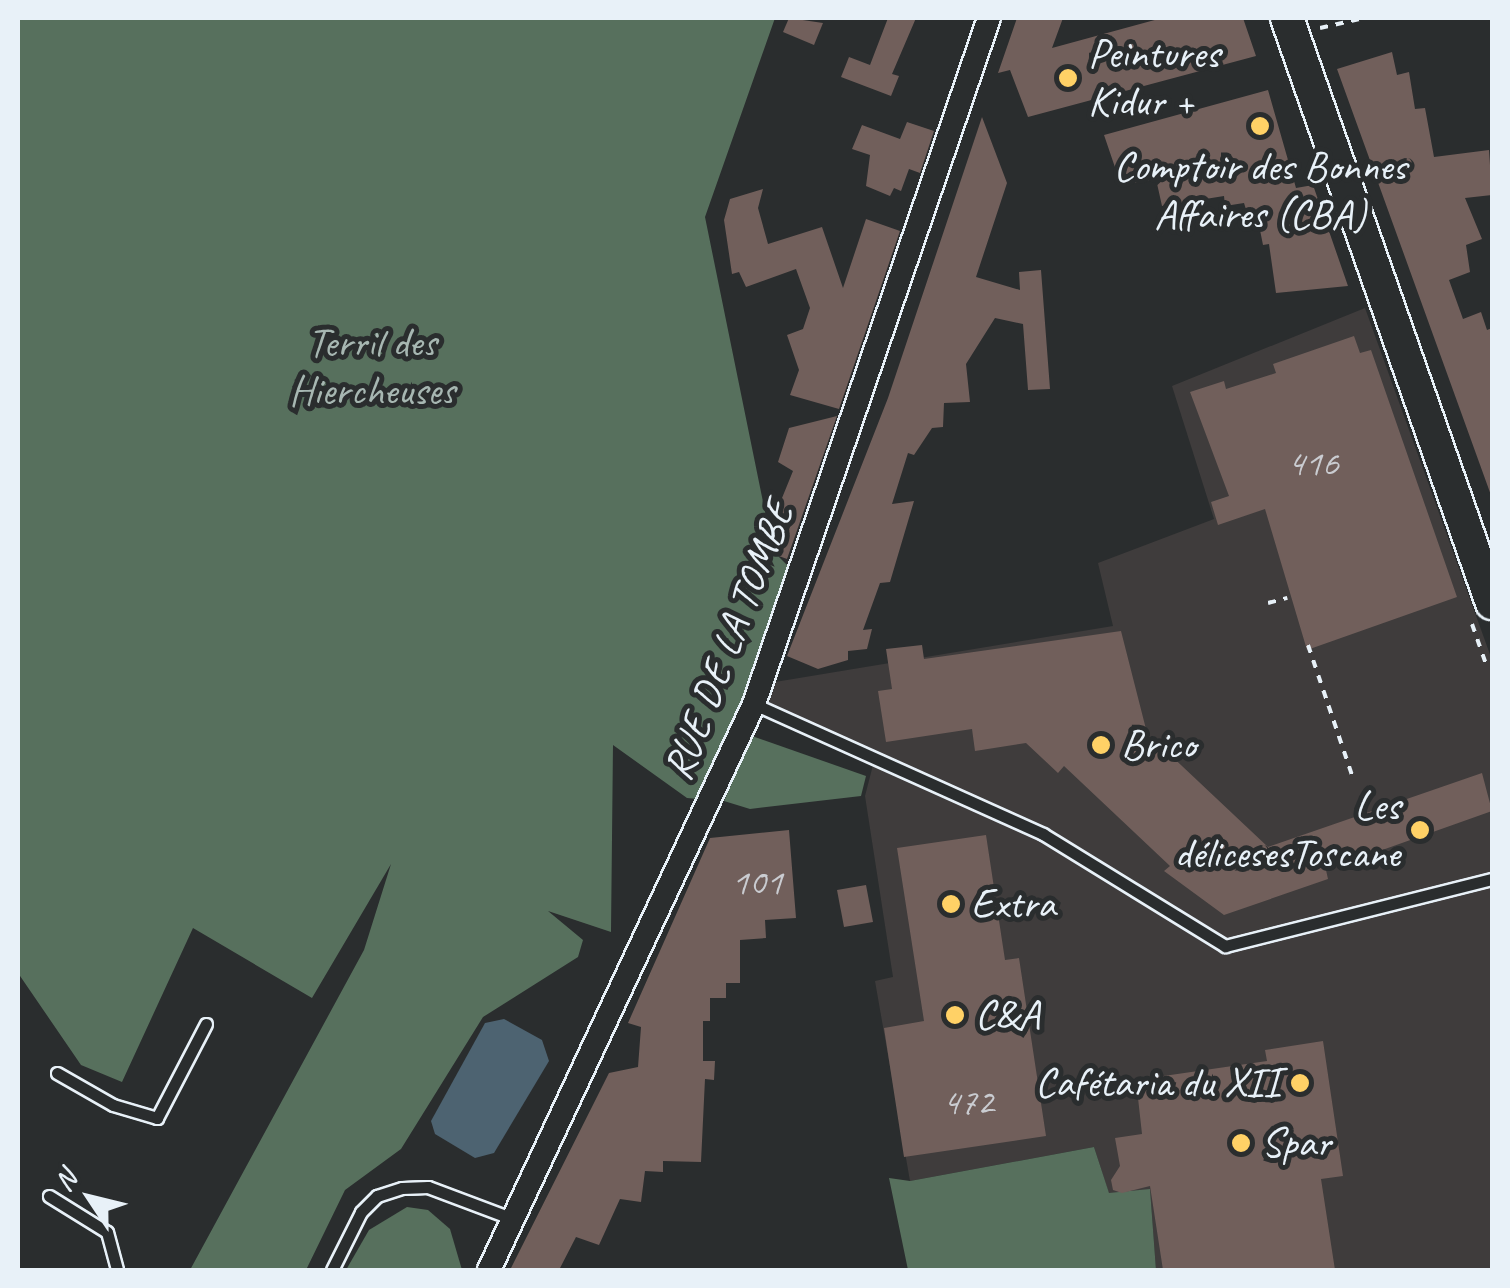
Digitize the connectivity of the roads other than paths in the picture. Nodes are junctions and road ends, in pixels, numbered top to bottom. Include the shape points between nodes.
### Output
1 (990, 18) edge
2 (1290, 26) edge
3 (1492, 603) edge
4 (754, 704) junction
5 (1492, 880) edge
6 (206, 1024) dead end
7 (57, 1073) dead end
8 (49, 1196) dead end
9 (514, 1220) junction
10 (117, 1270) edge
11 (332, 1270) edge
12 (489, 1270) edge

1 - 4 street, RUE DE LA TOMBE
2 - 3 main road
4 - 5 lane via 1044,834 1225,946
4 - 9 street, RUE DE LA TOMBE
6 - 7 lane via 157,1118 113,1105
8 - 10 lane via 107,1232
9 - 11 lane via 428,1187 402,1188 377,1196 361,1212
9 - 12 street, RUE DE LA TOMBE

